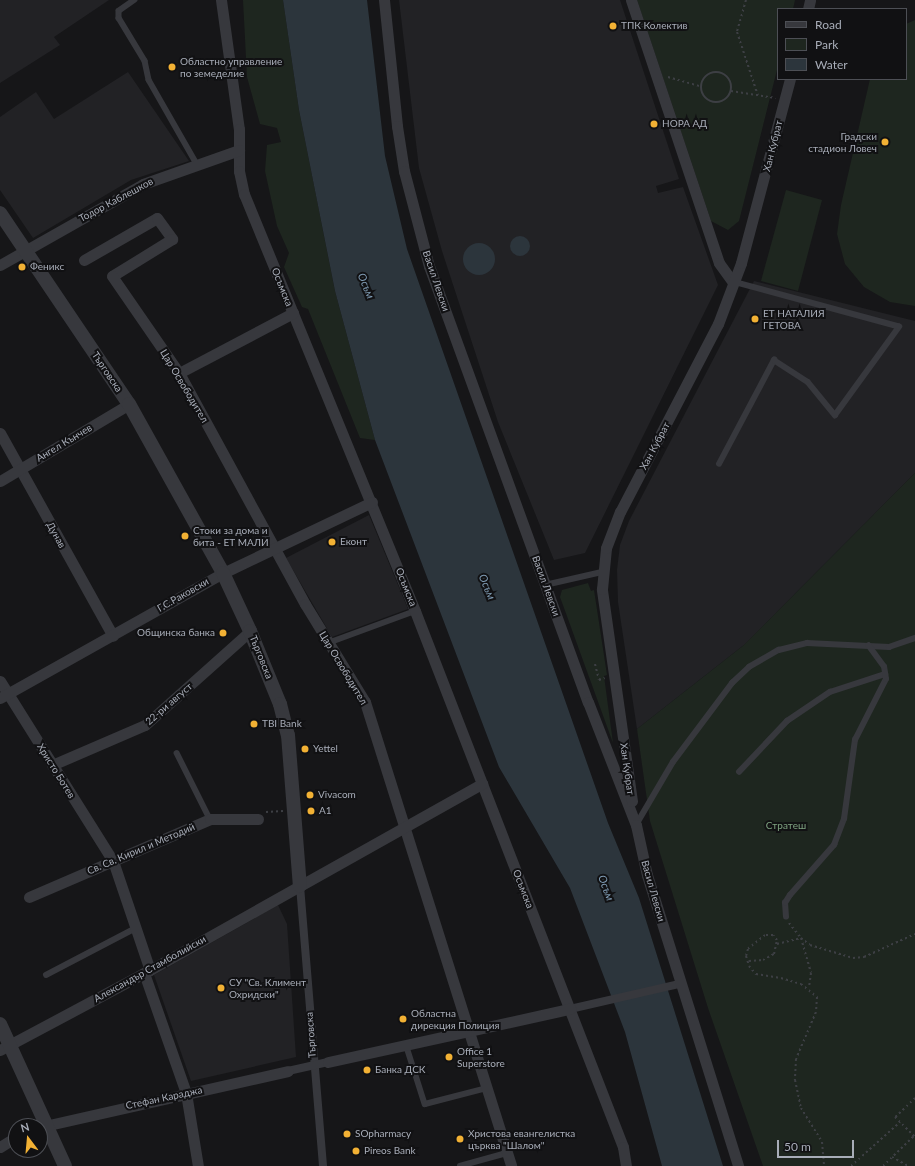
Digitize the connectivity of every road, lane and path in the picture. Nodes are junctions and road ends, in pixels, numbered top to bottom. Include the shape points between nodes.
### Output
1 (135, 0) edge
2 (221, 0) edge
3 (384, 0) edge
4 (631, 0) edge
5 (746, 0) edge
6 (656, 74) junction
7 (790, 80) edge
8 (700, 86) junction
9 (731, 91) junction
10 (758, 96) junction
11 (785, 100) junction
12 (239, 150) junction
13 (197, 164) junction
14 (0, 213) edge
15 (26, 250) junction
16 (84, 260) dead end
17 (0, 265) edge
18 (734, 282) junction
19 (293, 313) junction
20 (179, 373) junction
21 (129, 404) junction
22 (0, 433) edge
23 (719, 464) dead end
24 (20, 469) junction
25 (0, 481) edge
26 (372, 502) junction
27 (275, 548) junction
28 (602, 572) junction
29 (223, 573) junction
30 (545, 585) junction
31 (415, 611) junction
32 (250, 631) junction
33 (113, 636) junction
34 (915, 638) edge
35 (328, 643) junction
36 (869, 646) junction
37 (595, 664) dead end
38 (885, 674) junction
39 (606, 678) dead end
40 (0, 681) edge
41 (4, 696) edge
42 (177, 753) dead end
43 (52, 765) junction
44 (739, 772) dead end
45 (482, 784) junction
46 (294, 810) junction
47 (258, 819) joint
48 (210, 820) junction
49 (636, 825) junction
50 (405, 826) junction
51 (113, 861) junction
52 (300, 886) junction
53 (29, 897) dead end
54 (786, 917) joint
55 (136, 928) junction
56 (915, 934) edge
57 (801, 938) junction
58 (777, 944) junction
59 (749, 961) junction
60 (147, 972) junction
61 (46, 975) dead end
62 (675, 985) dead end
63 (809, 988) junction
64 (572, 1008) junction
65 (0, 1024) edge
66 (470, 1031) junction
67 (406, 1044) junction
68 (5, 1048) edge
69 (328, 1062) joint
70 (313, 1065) junction
71 (288, 1071) joint
72 (487, 1088) junction
73 (186, 1093) junction
74 (915, 1098) edge
75 (40, 1118) edge
76 (900, 1122) junction
77 (48, 1124) edge
78 (48, 1134) edge
79 (914, 1137) edge
80 (507, 1153) junction
81 (892, 1157) junction
82 (857, 1162) junction
83 (65, 1166) edge
84 (198, 1166) edge
85 (324, 1166) edge
86 (460, 1166) edge
87 (511, 1166) edge
88 (626, 1166) edge
89 (738, 1166) edge
90 (824, 1166) edge
91 (851, 1166) edge
92 (860, 1166) edge
93 (883, 1166) edge
94 (908, 1166) edge

1 - 13 lane via 119,11 119,18 144,61 148,80
2 - 12 street, Осъмска via 239,129
3 - 30 street, Васил Левски via 397,126 415,215 429,266
4 - 6 street
5 - 10 path via 737,32
6 - 8 path
6 - 18 street via 719,263
7 - 11 street, Хан Кубрат
8 - 9 path via 703,95 711,102 725,99
8 - 9 path via 708,73 718,72 730,81
9 - 10 path
10 - 11 path
11 - 18 street, Хан Кубрат via 767,173
12 - 13 street, Тодор Каблешков
12 - 19 street, Осъмска via 239,172 244,194
13 - 15 street, Тодор Каблешков via 143,184
14 - 15 street, Търговска
15 - 17 street, Тодор Каблешков
15 - 21 street, Търговска
16 - 20 street, Цар Освободител via 157,218 172,238 112,276
18 - 23 lane via 899,327 835,415 808,382 774,360
18 - 28 street, Хан Кубрат via 718,324 620,512 606,548
19 - 20 street
19 - 26 street, Осъмска
20 - 27 street, Цар Освободител
21 - 24 street, Ангел Кънчев
21 - 29 street, Търговска
22 - 24 street, Дунав
24 - 25 street, Ангел Кънчев
24 - 33 street, Дунав
26 - 27 street, Г.С.Раковски
26 - 31 street, Осъмска
27 - 29 street, Г.С.Раковски
27 - 35 street, Цар Освободител
28 - 30 lane
28 - 49 street, Хан Кубрат
29 - 32 street, Търговска
29 - 33 street, Г.С.Раковски
30 - 49 street, Васил Левски
31 - 35 lane
31 - 45 street, Осъмска
32 - 43 street, 22-ри август via 145,725
32 - 46 street, Търговска via 280,704 288,735
33 - 41 street, Г.С.Раковски
34 - 36 lane via 889,647
35 - 50 street, Цар Освободител via 365,702
36 - 38 lane via 884,667
36 - 49 lane via 807,643 779,650 749,667 732,683 673,762
37 - 39 path via 599,680
38 - 44 lane via 843,686 787,721
38 - 54 lane via 886,679 855,740 844,819 834,845 785,902
40 - 41 street, Христо Ботев
41 - 43 street, Христо Ботев
42 - 48 lane
43 - 51 street, Христо Ботев
45 - 50 street, Александър Стамболийски
45 - 64 street, Осъмска
46 - 47 path via 267,811
46 - 52 street, Търговска
47 - 48 street, Св. Св. Кирил и Методий
48 - 51 street, Св. Св. Кирил и Методий
49 - 89 street, Васил Левски via 647,875
50 - 52 street, Александър Стамболийски
50 - 66 street, Цар Освободител
51 - 53 street, Св. Св. Кирил и Методий
51 - 55 street, Христо Ботев
52 - 60 street, Александър Стамболийски
52 - 70 street, Търговска
54 - 57 path
55 - 60 street, Христо Ботев
55 - 61 lane
56 - 57 path via 864,957 853,958 810,945
57 - 58 path
57 - 63 path via 811,973
58 - 59 path via 775,952 770,957
58 - 59 path via 773,935 765,935 748,949 746,956
59 - 63 path via 749,966 756,974 782,978
60 - 68 street, Александър Стамболийски
60 - 73 street
62 - 64 street
63 - 90 path via 818,1002 813,1021 800,1046 795,1080 801,1108 822,1142
64 - 66 street
64 - 88 street, Осъмска via 623,1147
65 - 68 street
66 - 67 street
66 - 72 street, Цар Освободител
67 - 69 street
67 - 72 lane via 426,1104
68 - 75 street
69 - 70 street
70 - 71 street
70 - 85 street, Търговска
71 - 73 street, Стефан Караджа
72 - 80 street, Цар Освободител
73 - 77 street, Стефан Караджа
73 - 84 street
74 - 76 path via 895,1117
76 - 79 path
76 - 82 path
78 - 83 street
79 - 81 path
80 - 86 lane
80 - 87 street, Цар Освободител
81 - 93 path
81 - 94 path
82 - 91 path
82 - 92 path

